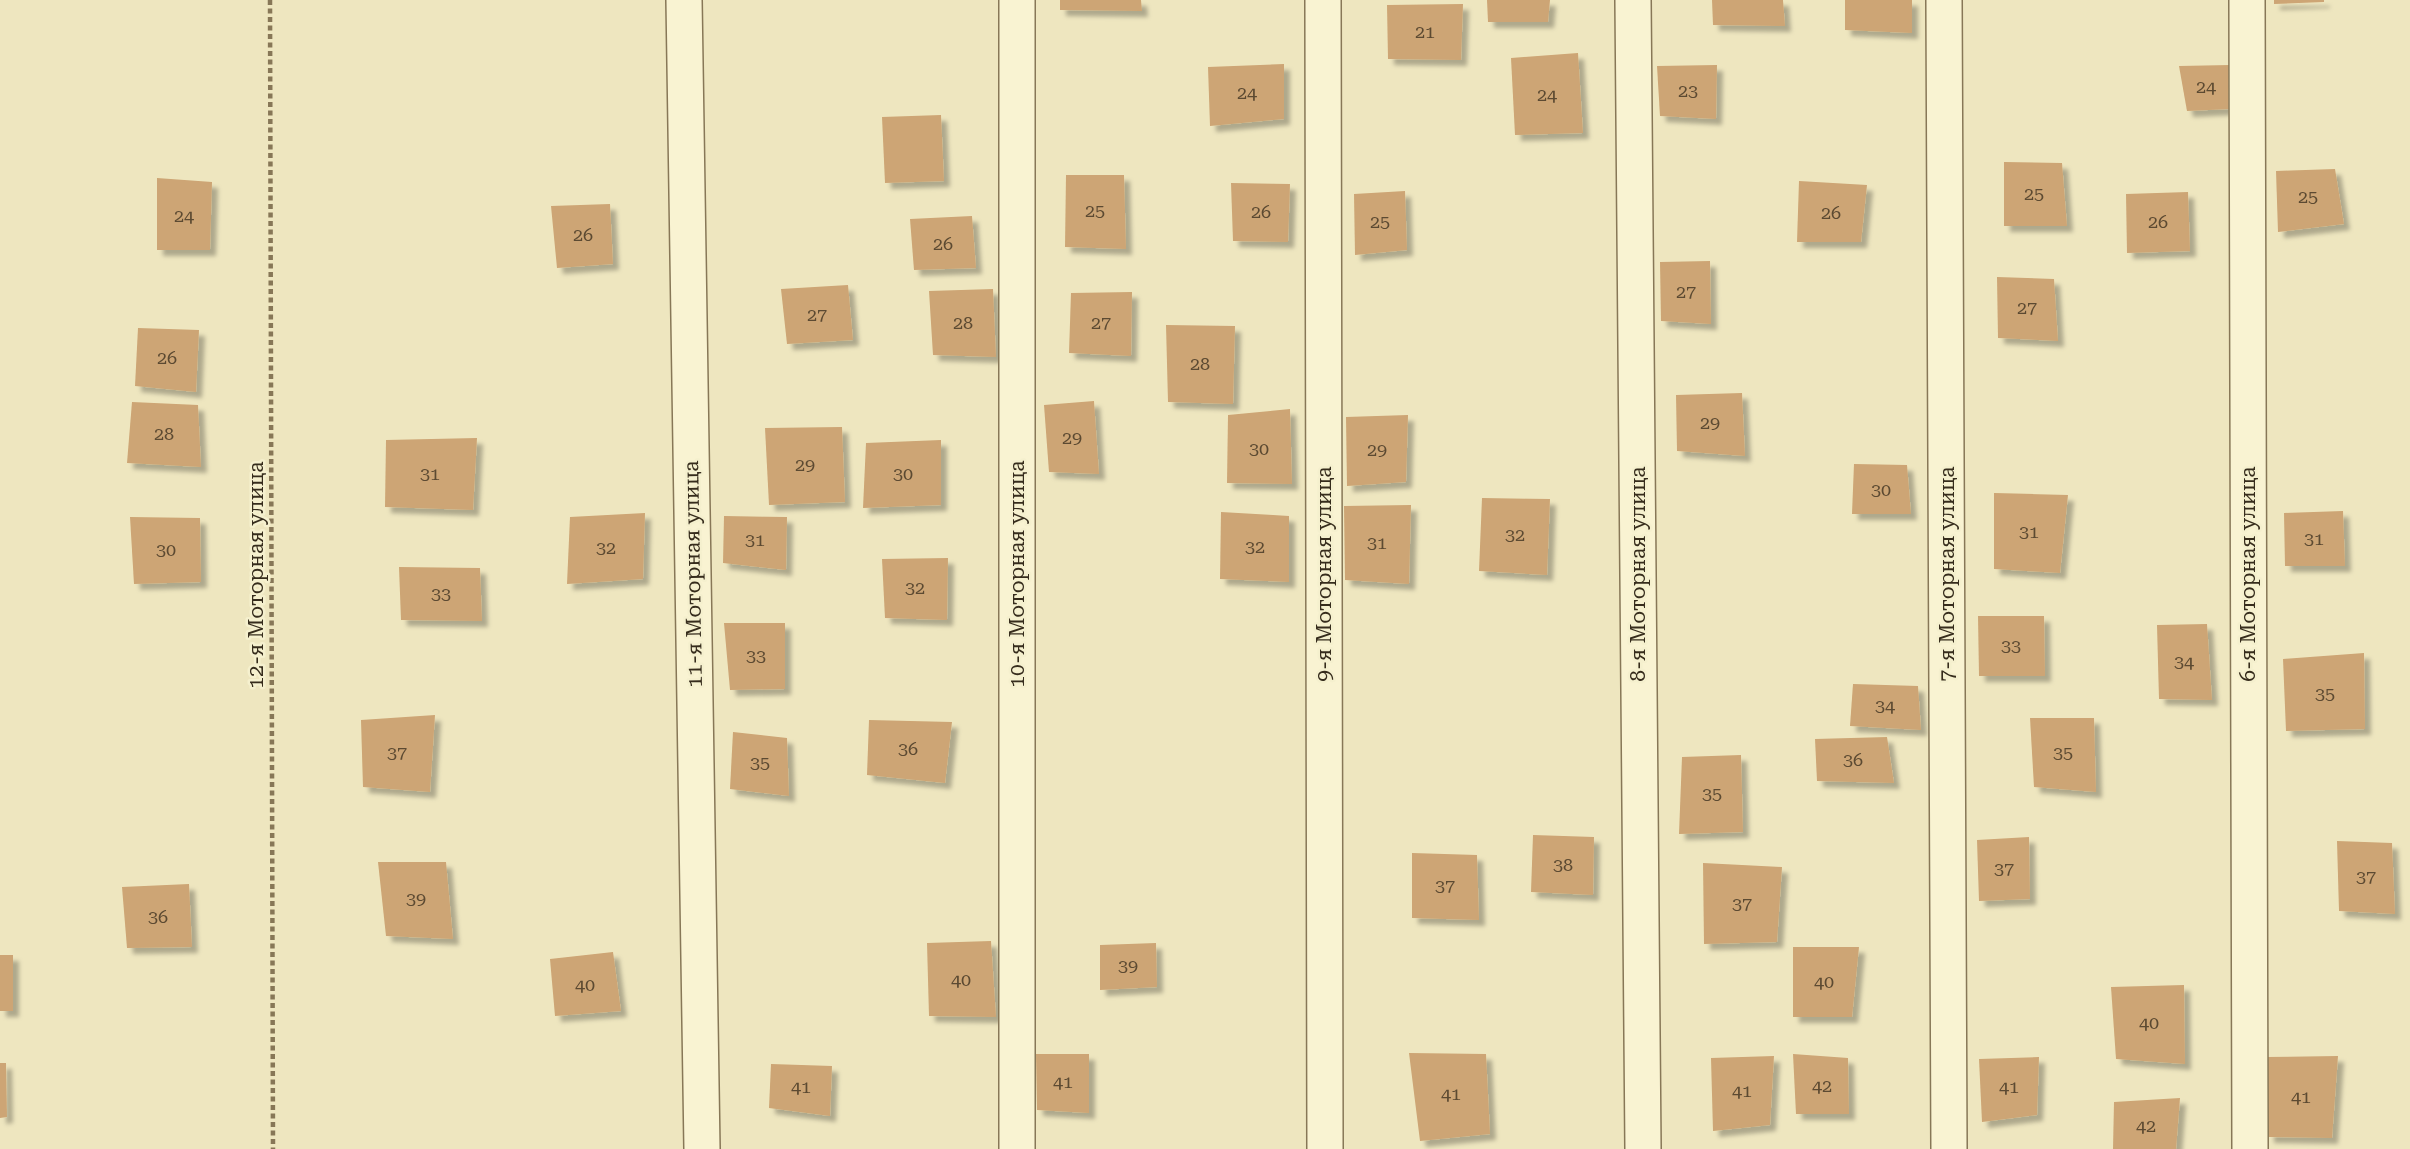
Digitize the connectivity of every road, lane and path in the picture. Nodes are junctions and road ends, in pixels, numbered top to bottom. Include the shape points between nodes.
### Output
1 (270, 0) edge
2 (684, 0) edge
3 (1017, 0) edge
4 (1323, 0) edge
5 (1633, 0) edge
6 (1944, 0) edge
7 (2247, 0) edge
8 (273, 1149) edge
9 (702, 1149) edge
10 (1017, 1149) edge
11 (1325, 1149) edge
12 (1643, 1149) edge
13 (1949, 1149) edge
14 (2250, 1149) edge

1 - 8 path, 12-я Моторная улица
2 - 9 street, 11-я Моторная улица
3 - 10 street, 10-я Моторная улица
4 - 11 street, 9-я Моторная улица
5 - 12 street, 8-я Моторная улица
6 - 13 street, 7-я Моторная улица
7 - 14 street, 6-я Моторная улица

